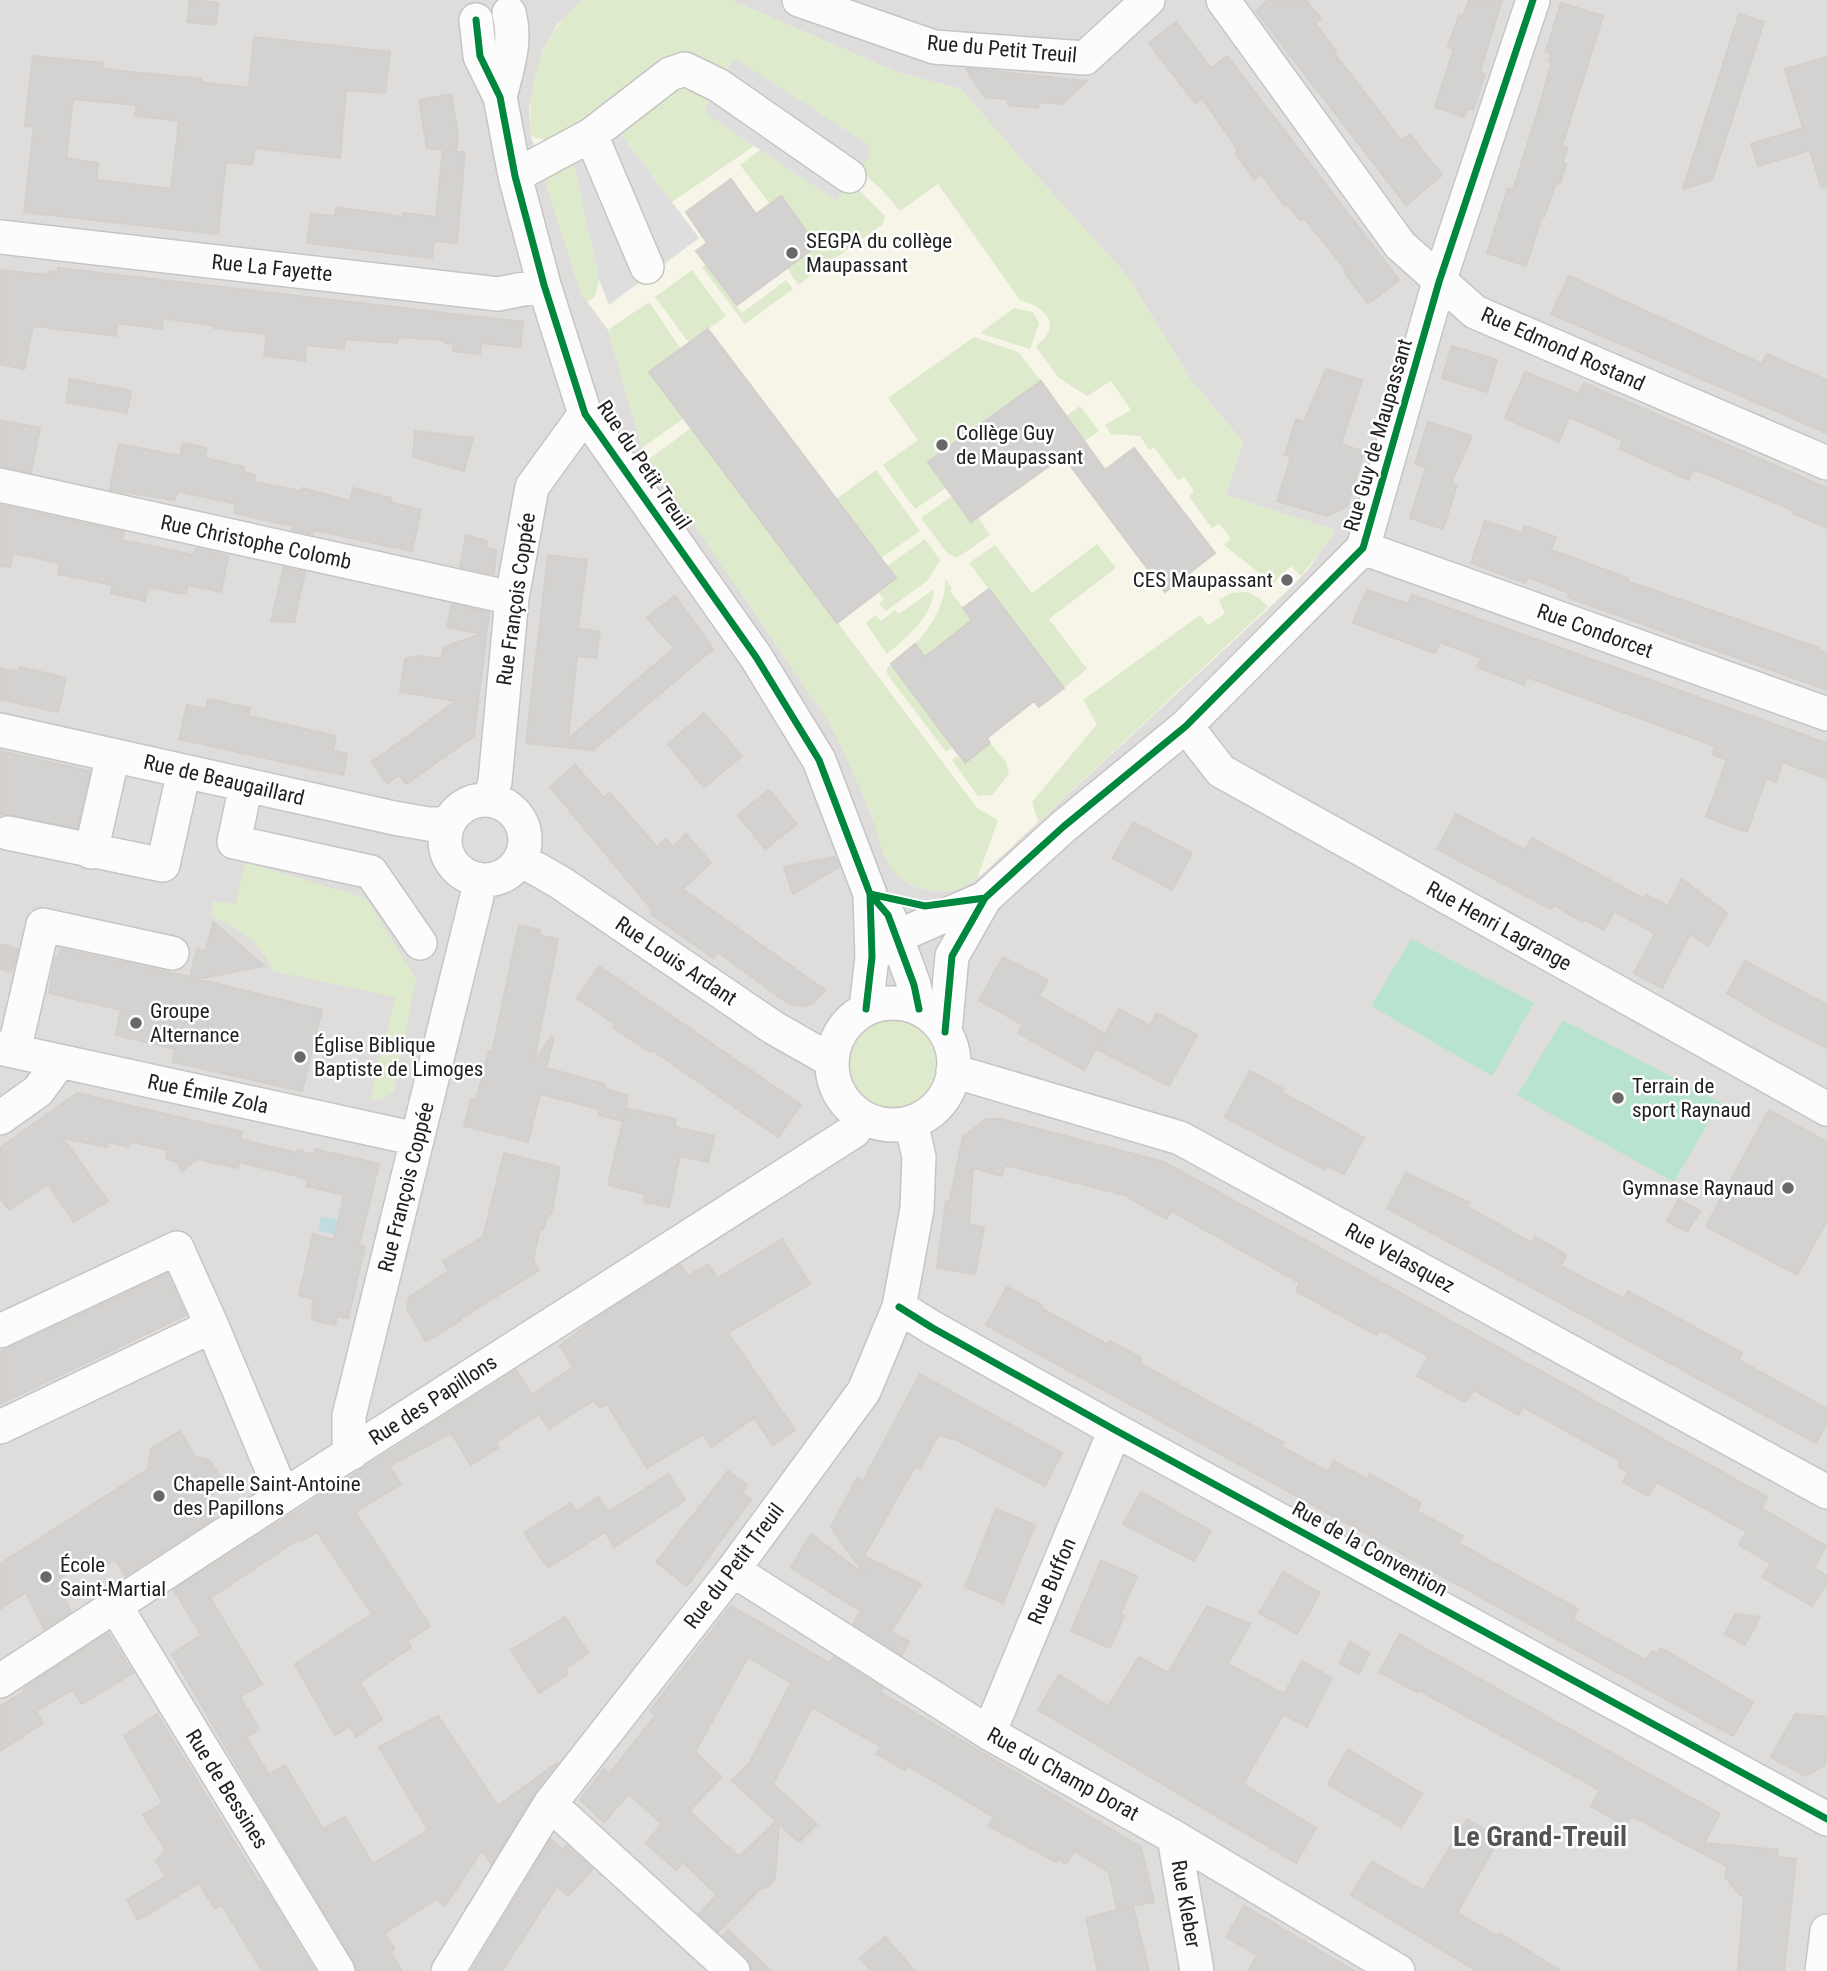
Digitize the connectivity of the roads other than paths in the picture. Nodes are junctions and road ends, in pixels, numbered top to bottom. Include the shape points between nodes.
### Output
1 (799, 0) edge
2 (1148, 0) edge
3 (1223, 0) edge
4 (1533, 0) edge
5 (512, 6) edge
6 (467, 10) edge
7 (500, 97) junction
8 (592, 135) junction
9 (515, 176) junction
10 (849, 176) dead end
11 (0, 237) edge
12 (647, 267) dead end
13 (1439, 282) junction
14 (544, 285) junction
15 (585, 414) junction
16 (1827, 463) edge
17 (0, 485) edge
18 (1363, 548) junction
19 (512, 598) junction
20 (1827, 714) edge
21 (1186, 726) junction
22 (0, 730) edge
23 (113, 755) junction
24 (184, 771) junction
25 (246, 785) junction
26 (489, 800) junction
27 (448, 824) junction
28 (8, 832) dead end
29 (91, 852) junction
30 (521, 860) junction
31 (478, 879) junction
32 (870, 894) junction
33 (985, 898) junction
34 (419, 943) dead end
35 (884, 947) junction
36 (172, 953) dead end
37 (919, 1009) junction
38 (866, 1010) junction
39 (945, 1032) junction
40 (7, 1049) edge
41 (60, 1061) junction
42 (832, 1061) junction
43 (953, 1072) junction
44 (1827, 1109) edge
45 (862, 1117) junction
46 (0, 1118) edge
47 (911, 1122) junction
48 (417, 1139) junction
49 (899, 1307) junction
50 (212, 1326) junction
51 (0, 1331) edge
52 (0, 1427) edge
53 (1115, 1430) junction
54 (352, 1453) junction
55 (1827, 1492) edge
56 (283, 1496) junction
57 (733, 1570) junction
58 (116, 1606) junction
59 (0, 1681) edge
60 (989, 1733) junction
61 (550, 1804) junction
62 (1827, 1819) edge
63 (1174, 1837) junction
64 (1827, 1931) edge
65 (338, 1971) edge
66 (448, 1971) edge
67 (733, 1971) edge
68 (1197, 1971) edge
69 (1398, 1971) edge
70 (1822, 1971) edge

1 - 2 street, Rue du Petit Treuil via 934,47 1085,58
3 - 13 street, Rue Edmond Rostand via 1400,246
4 - 13 street, Rue Guy de Maupassant
5 - 6 street via 493,21
5 - 7 street, Rue du Petit Treuil via 512,50
6 - 7 street, Rue du Petit Treuil via 480,56
7 - 9 street, Rue du Petit Treuil
8 - 9 street
8 - 10 street via 670,74 685,69 718,85
8 - 12 street
9 - 14 street, Rue du Petit Treuil
11 - 14 street, Rue La Fayette via 498,294
13 - 16 street, Rue Edmond Rostand via 1475,312
13 - 18 street, Rue Guy de Maupassant
14 - 15 street, Rue du Petit Treuil
15 - 19 street, Rue François Coppée via 532,487
15 - 32 street, Rue du Petit Treuil via 755,657 819,760
17 - 19 street, Rue Christophe Colomb
18 - 20 street, Rue Condorcet
18 - 21 street, Rue Guy de Maupassant
19 - 26 street, Rue François Coppée via 495,782
21 - 33 street, Rue Guy de Maupassant
21 - 44 street, Rue Henri Lagrange via 1221,771
22 - 23 street, Rue de Beaugaillard
23 - 24 street, Rue de Beaugaillard
23 - 29 street
24 - 25 street, Rue de Beaugaillard
24 - 29 street via 163,866
25 - 27 street, Rue de Beaugaillard via 394,818
25 - 34 street via 234,842 371,872
26 - 27 street via 464,805
26 - 30 street via 513,810 521,821 525,847
27 - 31 street via 450,859 457,869
28 - 29 street
30 - 31 street via 503,876
30 - 42 street, Rue Louis Ardant via 774,1028
31 - 48 street, Rue François Coppée
32 - 33 street via 926,905
32 - 35 street, Rue du Petit Treuil via 888,915
33 - 35 street, Rue Guy de Maupassant
33 - 39 street, Rue Guy de Maupassant via 952,956
35 - 37 street, Rue du Petit Treuil via 914,985
35 - 38 street
36 - 40 street via 43,925
37 - 38 street via 883,1004
37 - 39 street
38 - 42 street via 842,1031
39 - 43 street via 953,1051
40 - 41 street, Rue Émile Zola
41 - 46 street via 38,1091
41 - 48 street, Rue Émile Zola
42 - 45 street via 839,1093
43 - 47 street via 940,1103
43 - 55 street, Rue Velasquez via 1180,1139
45 - 47 street via 895,1125
45 - 54 street, Rue des Papillons via 854,1130
47 - 49 street, Rue du Petit Treuil via 919,1157 917,1209
48 - 54 street, Rue François Coppée via 349,1416
49 - 53 street, Rue de la Convention
49 - 57 street, Rue du Petit Treuil via 864,1391
50 - 51 street via 177,1248
50 - 52 street
50 - 56 street
53 - 60 street, Rue Buffon
53 - 62 street, Rue de la Convention
54 - 56 street, Rue des Papillons
56 - 58 street, Rue des Papillons
57 - 60 street, Rue du Champ Dorat
57 - 61 street, Rue du Petit Treuil
58 - 59 street, Rue des Papillons
58 - 65 street, Rue de Bessines
60 - 63 street, Rue du Champ Dorat
61 - 66 street, Rue du Petit Treuil
61 - 67 street
63 - 68 street, Rue Kleber
63 - 69 street, Rue du Champ Dorat
64 - 70 street

